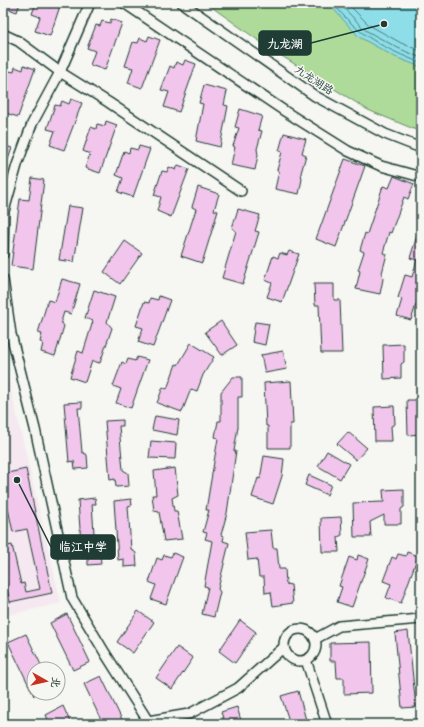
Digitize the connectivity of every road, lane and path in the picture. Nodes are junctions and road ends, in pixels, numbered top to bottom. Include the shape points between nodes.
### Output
1 (90, 3) edge
2 (124, 3) edge
3 (182, 3) edge
4 (3, 34) edge
5 (60, 72) junction
6 (421, 148) edge
7 (421, 177) edge
8 (241, 191) dead end
9 (4, 211) edge
10 (3, 254) edge
11 (3, 279) edge
12 (421, 619) edge
13 (315, 639) junction
14 (284, 647) junction
15 (306, 660) junction
16 (326, 724) edge

1 - 5 street
2 - 7 street via 286,112 348,150 381,166
3 - 6 street, 九龙湖路 via 315,96 385,134
4 - 5 street via 18,41
5 - 8 street
5 - 9 street via 32,124
9 - 10 street
11 - 14 street via 11,334 35,428 72,598 148,721 189,714 238,688
12 - 13 street via 339,626
13 - 14 street via 306,630 294,630 285,639
13 - 15 street via 315,651
14 - 15 street via 294,660
15 - 16 street

